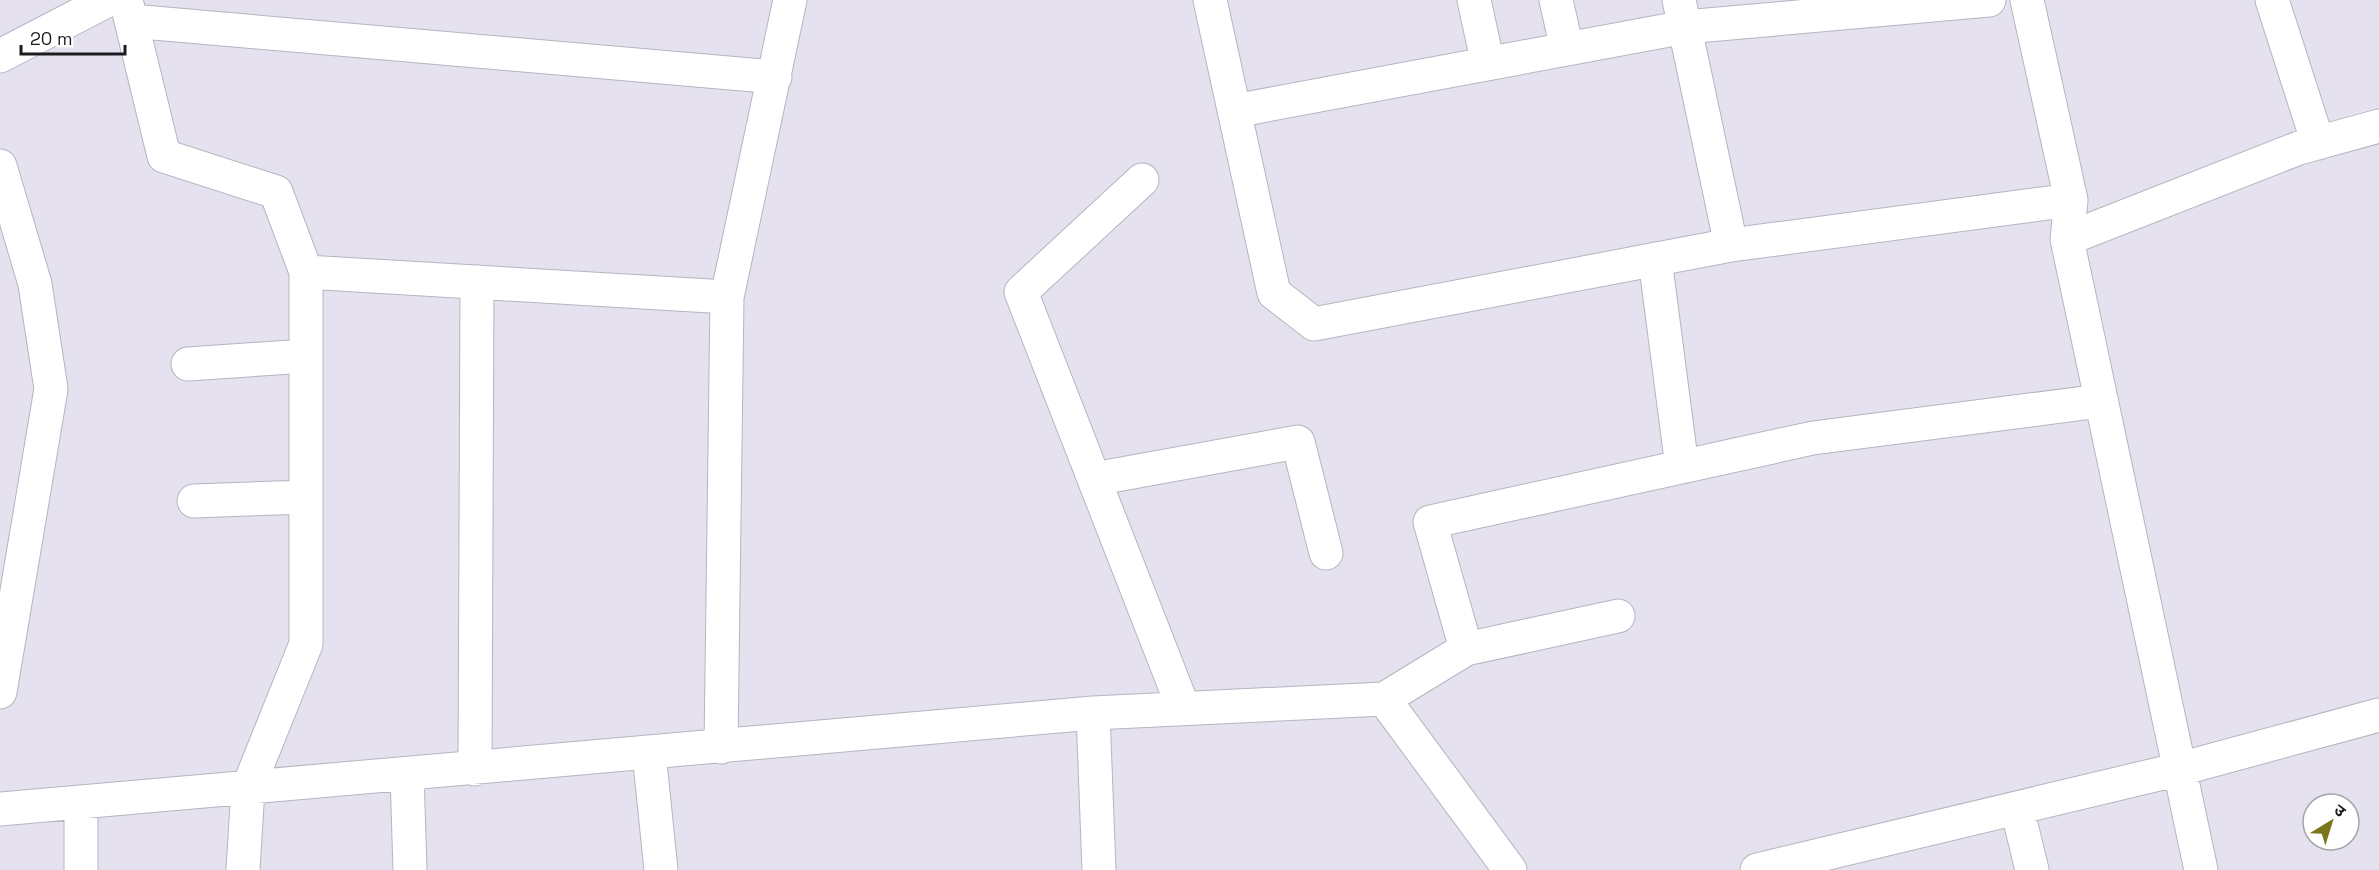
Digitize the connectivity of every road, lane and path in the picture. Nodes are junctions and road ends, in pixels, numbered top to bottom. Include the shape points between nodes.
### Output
1 (790, 0) edge
2 (1210, 0) edge
3 (1474, 0) edge
4 (1556, 0) edge
5 (1989, 0) edge
6 (2027, 0) edge
7 (2272, 0) edge
8 (122, 7) edge
9 (1682, 14) edge
10 (1567, 49) junction
11 (0, 56) edge
12 (1488, 64) junction
13 (775, 76) junction
14 (1234, 111) junction
15 (2379, 126) edge
16 (2318, 143) junction
17 (0, 166) edge
18 (1142, 180) dead end
19 (2071, 200) junction
20 (2067, 239) junction
21 (1731, 245) junction
22 (1654, 259) junction
23 (306, 272) junction
24 (477, 282) junction
25 (727, 297) junction
26 (306, 356) junction
27 (188, 364) dead end
28 (2100, 401) junction
29 (1682, 467) junction
30 (1094, 479) junction
31 (306, 497) junction
32 (194, 501) dead end
33 (1326, 553) dead end
34 (1618, 616) dead end
35 (1466, 649) junction
36 (0, 692) edge
37 (1384, 699) junction
38 (1183, 707) junction
39 (1093, 713) junction
40 (2379, 715) edge
41 (721, 747) junction
42 (649, 753) junction
43 (475, 769) junction
44 (2180, 769) junction
45 (407, 774) junction
46 (248, 788) junction
47 (81, 802) junction
48 (2017, 808) junction
49 (0, 809) edge
50 (81, 870) edge
51 (243, 870) edge
52 (410, 870) edge
53 (661, 870) edge
54 (1099, 870) edge
55 (1510, 870) edge
56 (1757, 870) edge
57 (2032, 870) edge
58 (2201, 870) edge

1 - 13 street
2 - 14 street
3 - 12 street
4 - 10 street
5 - 9 street
6 - 19 street
7 - 16 street
8 - 11 street
8 - 13 street
8 - 23 street via 164,156 276,192
9 - 10 street
9 - 21 street
10 - 12 street
12 - 14 street
13 - 25 street
14 - 22 street via 1274,293 1314,324
15 - 16 street
16 - 20 street
17 - 36 street via 35,284 51,389
18 - 30 street via 1021,292
19 - 20 street
19 - 21 street
20 - 28 street
21 - 22 street
22 - 29 street
23 - 24 street
23 - 26 street
24 - 25 street
24 - 43 street
25 - 41 street
26 - 27 street
26 - 31 street
28 - 29 street via 1813,438
28 - 44 street
29 - 35 street via 1430,522
30 - 33 street via 1298,442
30 - 38 street
31 - 32 street
31 - 46 street via 306,644
34 - 35 street
35 - 37 street
37 - 38 street
37 - 55 street
38 - 39 street
39 - 41 street
39 - 54 street
40 - 44 street
41 - 42 street
42 - 43 street
42 - 53 street
43 - 45 street
44 - 48 street
44 - 58 street
45 - 46 street
45 - 52 street
46 - 47 street
46 - 51 street
47 - 49 street
47 - 50 street
48 - 56 street
48 - 57 street

